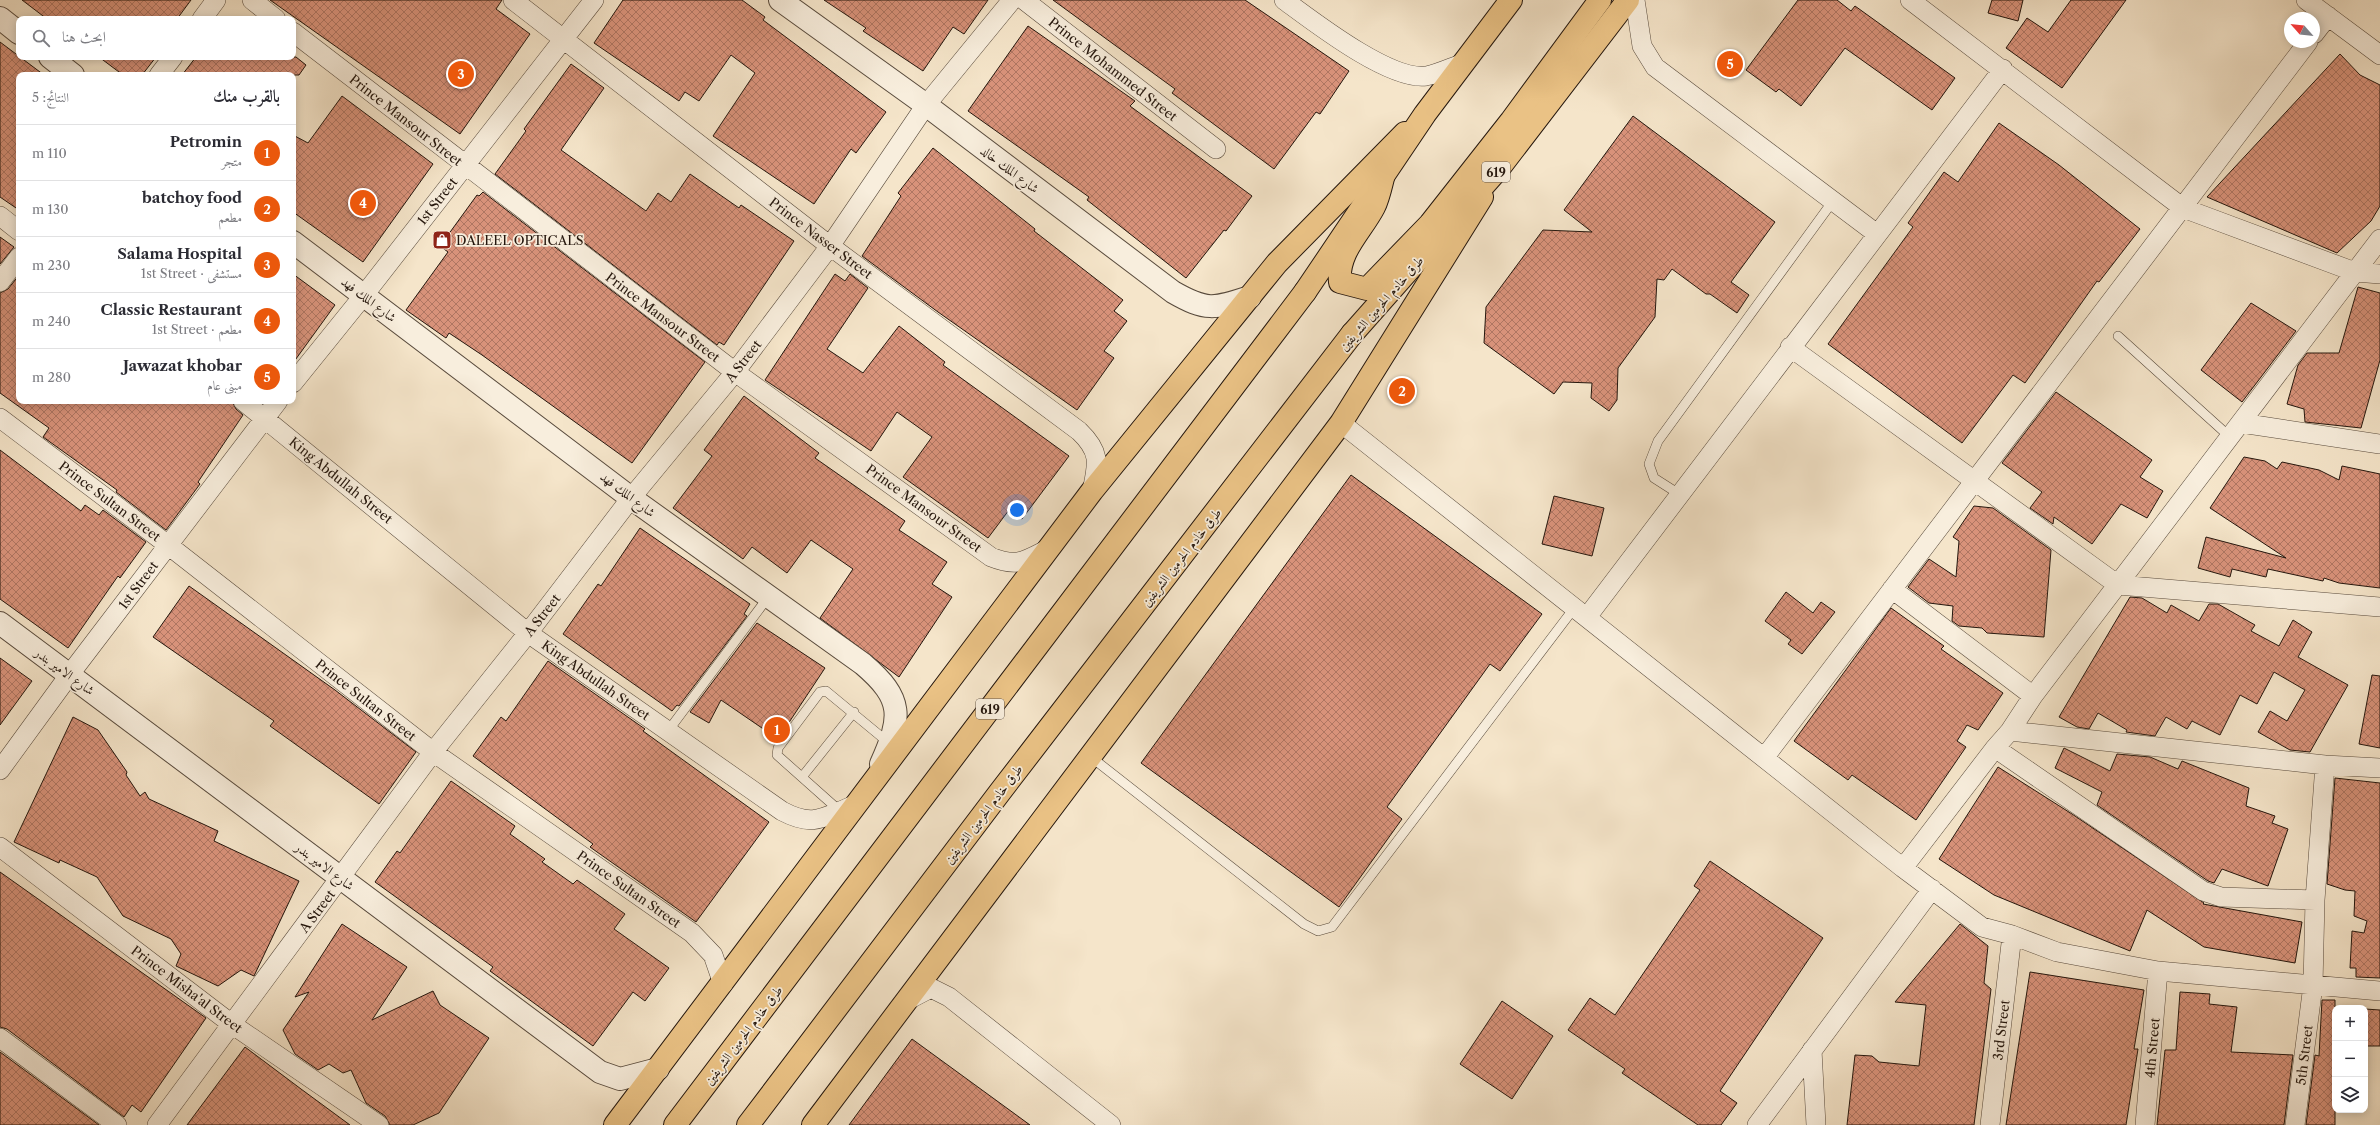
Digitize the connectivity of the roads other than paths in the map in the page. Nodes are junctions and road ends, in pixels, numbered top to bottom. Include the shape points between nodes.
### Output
1 (216, 0) edge
2 (252, 0) edge
3 (513, 0) edge
4 (594, 0) edge
5 (780, 0) edge
6 (1012, 0) edge
7 (1024, 0) edge
8 (1284, 0) edge
9 (1600, 0) edge
10 (1628, 0) edge
11 (1636, 0) edge
12 (1910, 0) edge
13 (2306, 0) edge
14 (1504, 4) edge
15 (204, 16) edge
16 (272, 16) edge
17 (2328, 16) junction
18 (0, 18) edge
19 (2320, 26) edge
20 (16, 31) edge
21 (296, 34) edge
22 (565, 39) junction
23 (2303, 48) edge
24 (2380, 55) edge
25 (54, 60) edge
26 (171, 60) edge
27 (1464, 63) junction
28 (2003, 69) junction
29 (69, 72) edge
30 (161, 72) edge
31 (926, 105) junction
32 (1424, 114) junction
33 (1208, 143) dead end
34 (465, 165) junction
35 (1500, 167) junction
36 (1384, 174) junction
37 (1834, 201) junction
38 (2183, 208) junction
39 (0, 216) edge
40 (16, 229) edge
41 (1877, 234) junction
42 (2380, 239) edge
43 (296, 244) edge
44 (830, 246) junction
45 (16, 261) edge
46 (2355, 272) junction
47 (2380, 274) edge
48 (0, 282) edge
49 (364, 295) junction
50 (1250, 297) junction
51 (2118, 336) dead end
52 (1790, 348) junction
53 (735, 372) junction
54 (296, 379) edge
55 (247, 404) edge
56 (276, 404) edge
57 (265, 417) junction
58 (0, 418) edge
59 (1341, 423) junction
60 (2235, 430) junction
61 (2380, 444) edge
62 (1975, 480) junction
63 (1092, 491) junction
64 (1679, 494) junction
65 (631, 498) junction
66 (168, 545) junction
67 (1046, 550) junction
68 (2118, 585) junction
69 (1892, 589) junction
70 (769, 596) junction
71 (2380, 606) edge
72 (1581, 612) junction
73 (0, 623) edge
74 (528, 632) junction
75 (70, 674) junction
76 (2033, 696) junction
77 (854, 712) junction
78 (668, 731) junction
79 (2010, 731) junction
80 (893, 746) junction
81 (1995, 748) junction
82 (432, 752) junction
83 (1091, 757) junction
84 (1764, 758) junction
85 (2325, 765) junction
86 (2380, 768) edge
87 (0, 770) edge
88 (802, 777) junction
89 (847, 811) junction
90 (0, 847) edge
91 (1903, 868) junction
92 (341, 878) junction
93 (1932, 889) junction
94 (2315, 900) junction
95 (2012, 935) junction
96 (2158, 971) junction
97 (722, 984) junction
98 (2313, 985) junction
99 (2380, 991) edge
100 (908, 1000) junction
101 (233, 1025) junction
102 (0, 1038) edge
103 (1812, 1050) junction
104 (658, 1069) junction
105 (117, 1125) edge
106 (157, 1125) edge
107 (379, 1125) edge
108 (615, 1125) edge
109 (674, 1125) edge
110 (748, 1125) edge
111 (813, 1125) edge
112 (1110, 1125) edge
113 (1756, 1125) edge
114 (1816, 1125) edge
115 (1990, 1125) edge
116 (2145, 1125) edge
117 (2295, 1125) edge

1 - 15 street
2 - 16 street
3 - 22 street, Prince Nasser Street
4 - 22 street, 1st Street
5 - 31 street, شارع الملك خالد
6 - 31 street, A Street
7 - 33 street, Prince Mohammed Street
8 - 27 street via 1338,40 1389,68 1426,76
9 - 36 main road via 1511,121 1430,224 1366,289 1340,282 1338,270 1374,207
10 - 35 main road, طرق خادم الحرمين الشريفين / 619
11 - 37 street via 1642,46 1655,67
12 - 28 street
13 - 17 street
14 - 27 main road, طرق خادم الحرمين الشريفين / 619
17 - 19 street
17 - 24 street
18 - 20 street
21 - 34 street, Prince Mansour Street
22 - 34 street, 1st Street
22 - 44 street, Prince Nasser Street
23 - 38 street
25 - 29 street
26 - 30 street
27 - 32 main road, طرق خادم الحرمين الشريفين / 619
28 - 38 street
28 - 41 street
31 - 44 street, A Street
31 - 50 street, شارع الملك خالد via 1188,301 1208,307 1220,307
32 - 36 main road, طرق خادم الحرمين الشريفين / 619
32 - 50 main road via 1277,263
34 - 49 street, 1st Street
34 - 53 street, Prince Mansour Street
35 - 59 main road
35 - 110 main road, طرق خادم الحرمين الشريفين / 619 via 1352,334
36 - 109 main road, طرق خادم الحرمين الشريفين / 619 via 1305,292
37 - 41 street
37 - 64 lane via 1658,441 1649,464 1654,478
38 - 46 street
38 - 62 street
39 - 40 street
41 - 52 street
42 - 46 street
43 - 49 street, شارع الملك فهد
44 - 53 street, A Street
44 - 63 street, Prince Nasser Street via 1089,440 1097,458
45 - 48 street
46 - 47 street
46 - 60 street
49 - 54 street, 1st Street
49 - 65 street, شارع الملك فهد
50 - 63 main road
51 - 60 lane
52 - 62 street
52 - 64 street
53 - 65 street, A Street
53 - 67 street, Prince Mansour Street via 991,557 1018,564
55 - 57 street, King Abdullah Street
56 - 57 street, 1st Street
57 - 66 street, 1st Street
57 - 74 street, King Abdullah Street
58 - 66 street, Prince Sultan Street
59 - 72 street
59 - 83 main road
60 - 61 street
60 - 68 street
62 - 68 street
62 - 69 street
63 - 67 main road
64 - 72 street
65 - 70 street, شارع الملك فهد
65 - 74 street, A Street
66 - 75 street, 1st Street
66 - 82 street, Prince Sultan Street
67 - 80 main road
68 - 71 street
68 - 76 street
69 - 76 street
69 - 84 street
70 - 78 lane
70 - 80 street, شارع الملك فهد via 881,680 891,694 896,710
72 - 83 lane via 1332,927 1318,931 1304,924
72 - 84 street
73 - 75 street, شارع الامير بندر
74 - 78 street, King Abdullah Street
74 - 82 street, A Street
75 - 87 street, 1st Street
75 - 92 street, شارع الامير بندر
76 - 79 street
77 - 80 lane
77 - 88 lane
77 - 88 lane via 832,694 820,692 778,748 777,755
78 - 89 street, King Abdullah Street via 794,818 812,821
79 - 81 street
79 - 85 street
80 - 89 main road via 875,777
81 - 91 street
81 - 94 street via 2203,891 2221,897
82 - 92 street, A Street
82 - 97 street, Prince Sultan Street via 692,933 713,955
83 - 100 main road
84 - 91 street
85 - 86 street
85 - 94 street, 5th Street
88 - 89 lane
89 - 97 main road
90 - 101 street, Prince Misha'al Street
91 - 93 street
92 - 101 street, A Street
92 - 104 street, شارع الامير بندر via 600,1072 620,1079
93 - 95 street via 1982,927
93 - 103 street
94 - 98 street, 5th Street
95 - 96 street via 2057,952
95 - 115 street, 3rd Street
96 - 98 street
96 - 116 street, 4th Street
97 - 104 main road
98 - 99 street
98 - 117 street, 5th Street
100 - 111 main road
100 - 112 street via 931,988 949,997
101 - 106 street, A Street
101 - 107 street, Prince Misha'al Street
102 - 105 street
103 - 113 street
103 - 114 street
104 - 108 main road

